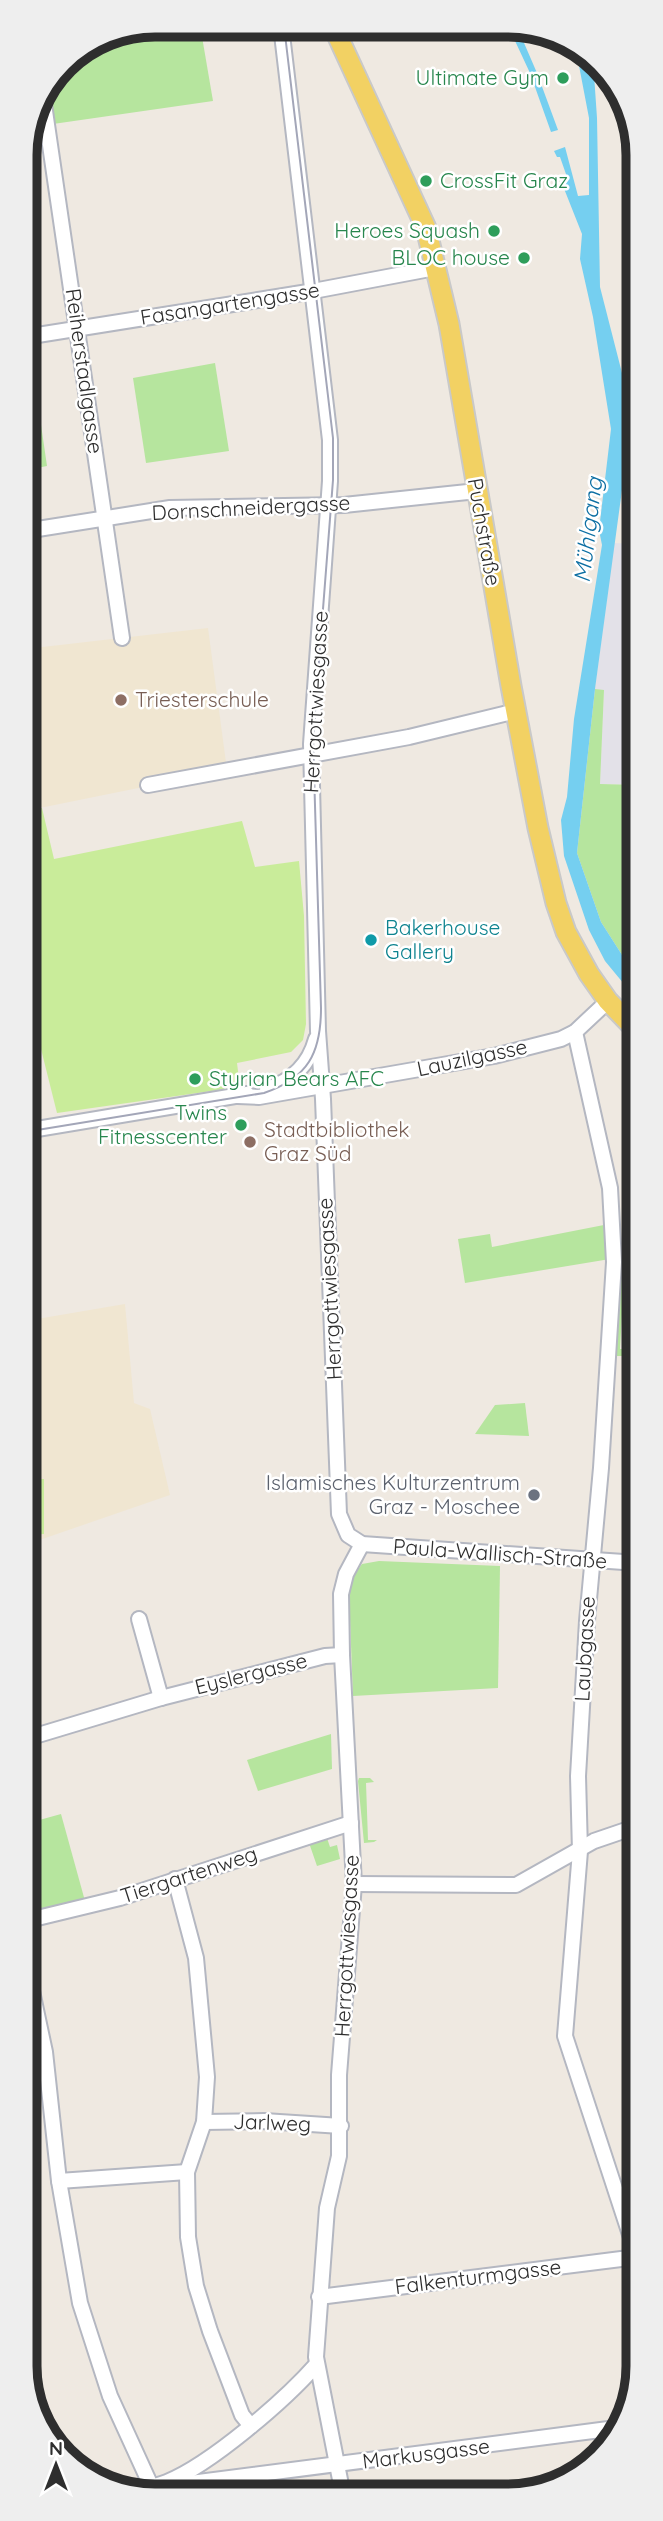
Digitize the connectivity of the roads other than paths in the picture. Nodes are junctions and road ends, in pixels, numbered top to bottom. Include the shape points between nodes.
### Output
1 (282, 37) edge
2 (338, 37) edge
3 (45, 113) edge
4 (435, 268) junction
5 (314, 291) junction
6 (77, 328) junction
7 (37, 335) edge
8 (477, 491) junction
9 (329, 505) junction
10 (105, 518) junction
11 (37, 529) edge
12 (122, 638) dead end
13 (516, 710) junction
14 (311, 754) junction
15 (148, 785) dead end
16 (608, 1001) junction
17 (626, 1020) edge
18 (318, 1031) junction
19 (575, 1032) junction
20 (304, 1066) junction
21 (322, 1084) junction
22 (238, 1096) junction
23 (37, 1129) edge
24 (362, 1544) junction
25 (591, 1560) junction
26 (626, 1562) edge
27 (139, 1619) dead end
28 (342, 1655) junction
29 (161, 1698) junction
30 (37, 1735) edge
31 (351, 1823) junction
32 (626, 1830) edge
33 (580, 1851) junction
34 (175, 1879) junction
35 (354, 1884) junction
36 (37, 1918) edge
37 (37, 2015) edge
38 (204, 2122) junction
39 (341, 2126) junction
40 (187, 2172) junction
41 (59, 2181) junction
42 (626, 2222) edge
43 (626, 2259) edge
44 (319, 2297) junction
45 (316, 2365) junction
46 (251, 2426) junction
47 (608, 2429) edge
48 (337, 2465) junction
49 (150, 2484) edge
50 (161, 2484) edge
51 (184, 2484) edge
52 (341, 2484) edge

1 - 5 street, Herrgottwiesgasse
2 - 4 main road, Puchstraße via 426,228
3 - 6 street, Reiherstadlgasse
4 - 5 street, Fasangartengasse
4 - 8 main road, Puchstraße
5 - 6 street, Fasangartengasse
5 - 9 street, Herrgottwiesgasse via 330,427
6 - 7 street, Fasangartengasse
6 - 10 street, Reiherstadlgasse
8 - 9 street, Dornschneidergasse
8 - 13 main road, Puchstraße
9 - 10 street, Dornschneidergasse via 170,509
9 - 14 street, Herrgottwiesgasse
10 - 11 street, Dornschneidergasse
10 - 12 street, Reiherstadlgasse
13 - 14 street via 409,737
13 - 16 main road, Puchstraße via 556,902 578,955
14 - 15 street
14 - 18 street, Herrgottwiesgasse
16 - 17 main road, Puchstraße
16 - 19 street, Lauzilgasse
18 - 20 street
18 - 21 street, Herrgottwiesgasse
19 - 21 street, Lauzilgasse via 494,1056
19 - 25 street, Laubgasse via 610,1188 614,1262
20 - 21 street via 313,1068
20 - 22 street, Lauzilgasse via 278,1086
21 - 22 street, Lauzilgasse via 259,1097
21 - 24 street, Herrgottwiesgasse via 339,1514 348,1535
22 - 23 street, Lauzilgasse
24 - 25 street, Paula-Wallisch-Straße
24 - 28 street, Herrgottwiesgasse via 342,1585
25 - 26 street, Paula-Wallisch-Straße
25 - 33 street, Laubgasse via 578,1776
27 - 29 street
28 - 29 street, Eyslergasse
28 - 31 street, Herrgottwiesgasse
29 - 30 street, Eyslergasse
31 - 34 street, Tiergartenweg
31 - 35 street, Herrgottwiesgasse
32 - 33 street
33 - 35 street via 514,1885
33 - 42 street, Laubgasse via 565,2036
34 - 36 street, Tiergartenweg
34 - 38 street via 196,1958 206,2077
35 - 39 street, Herrgottwiesgasse via 339,2075
37 - 41 street
38 - 39 street, Jarlweg
38 - 40 street
39 - 44 street, Herrgottwiesgasse
40 - 41 street
40 - 46 street via 188,2237 196,2286 210,2332
41 - 49 street via 80,2303 110,2396
43 - 44 street, Falkenturmgasse
44 - 45 street, Herrgottwiesgasse
45 - 46 street
45 - 48 street, Herrgottwiesgasse
46 - 50 street via 193,2469
47 - 48 street, Markusgasse
48 - 51 street, Markusgasse
48 - 52 street, Herrgottwiesgasse

